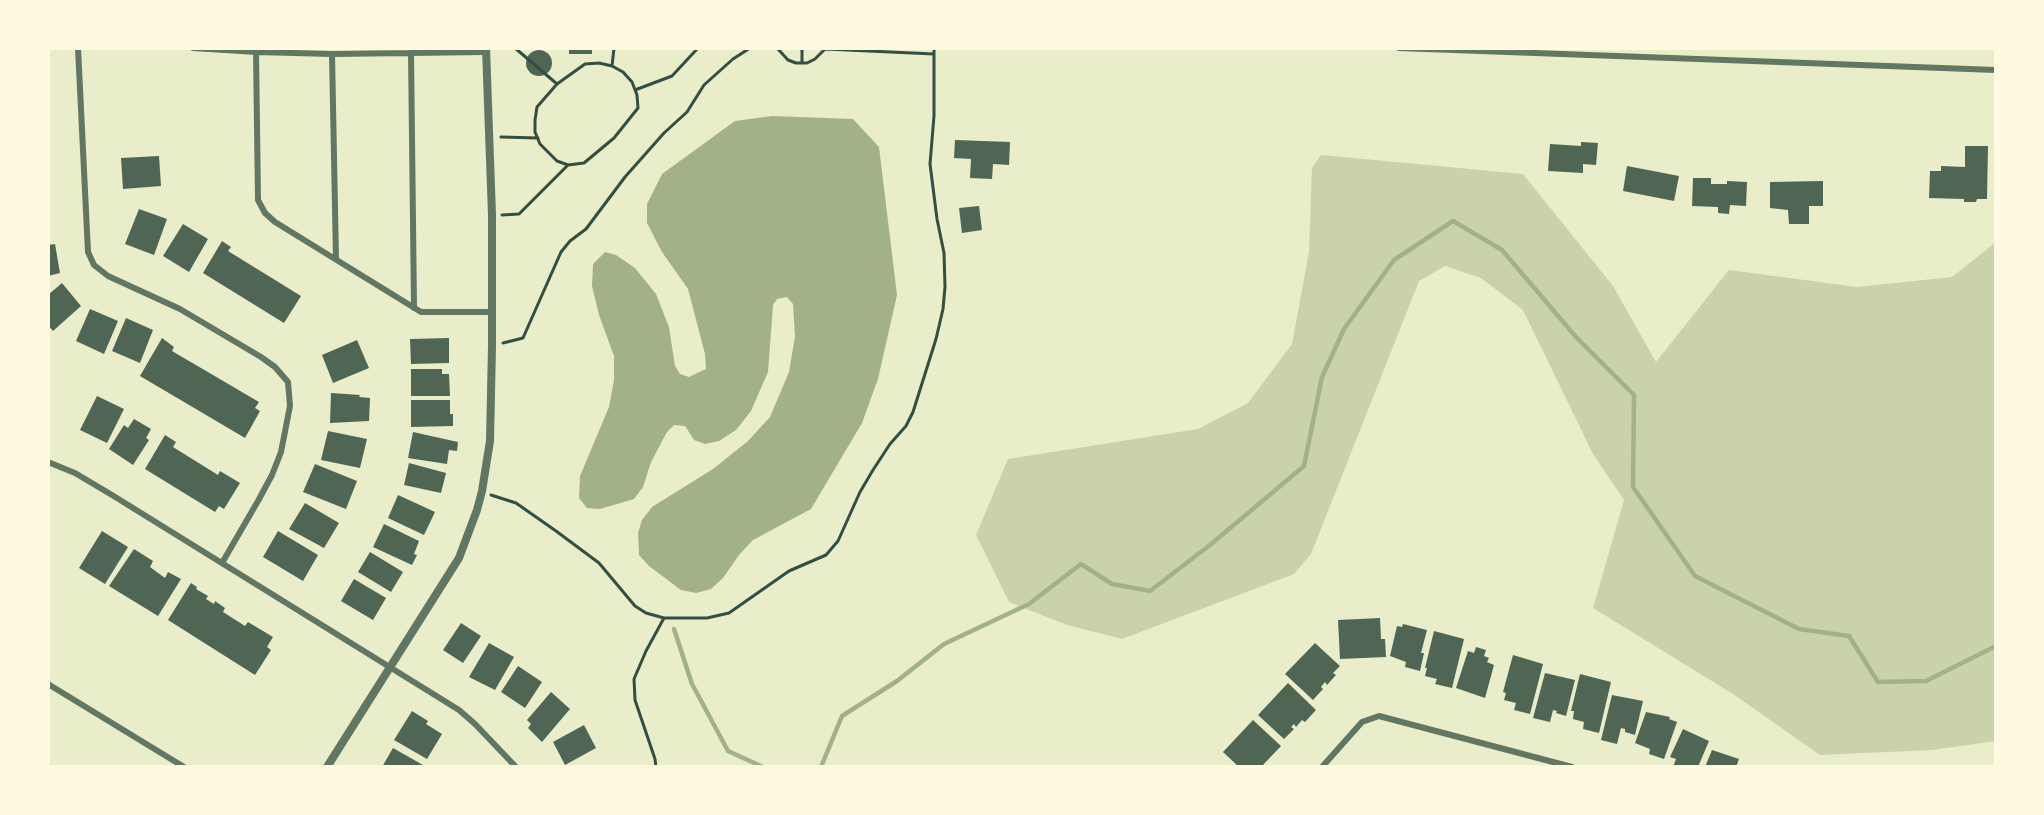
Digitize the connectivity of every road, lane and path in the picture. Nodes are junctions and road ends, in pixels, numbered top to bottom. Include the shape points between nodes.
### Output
1 (78, 48) edge
2 (193, 48) edge
3 (515, 48) edge
4 (614, 48) edge
5 (698, 48) edge
6 (750, 48) edge
7 (777, 48) edge
8 (802, 48) edge
9 (825, 48) edge
10 (934, 48) edge
11 (1399, 48) edge
12 (486, 50) edge
13 (256, 52) junction
14 (411, 52) junction
15 (332, 54) junction
16 (934, 54) junction
17 (802, 63) junction
18 (612, 66) junction
19 (1996, 70) edge
20 (557, 84) junction
21 (635, 90) junction
22 (489, 138) junction
23 (538, 138) junction
24 (568, 165) junction
25 (492, 215) junction
26 (336, 259) junction
27 (414, 308) junction
28 (492, 312) junction
29 (492, 346) junction
30 (48, 462) edge
31 (482, 491) junction
32 (222, 563) junction
33 (664, 618) junction
34 (390, 666) junction
35 (48, 684) edge
36 (184, 767) edge
37 (327, 767) edge
38 (516, 767) edge
39 (656, 767) edge
40 (1323, 767) edge
41 (1572, 767) edge

1 - 32 street via 88,252 94,265 261,357 288,382 290,406 281,452
2 - 13 street
3 - 20 path
4 - 18 path
5 - 21 path via 672,76
6 - 29 path via 704,85 687,112 625,177 586,229 561,252 523,338
7 - 17 path via 788,60
8 - 17 path
9 - 16 path
9 - 17 path via 815,59
10 - 16 path
11 - 19 street
12 - 14 street
12 - 22 street
13 - 15 street
13 - 26 street via 258,200 275,222
14 - 15 street
14 - 27 street
15 - 26 street
16 - 33 path via 930,164 944,253 945,287 936,339 913,412 881,456 838,541 826,555 789,571 729,613 707,618
18 - 20 path via 585,64
18 - 21 path via 623,72
20 - 23 path via 537,107
21 - 24 path via 638,108 614,138 584,163
22 - 23 path
22 - 25 street
23 - 24 path via 549,154
24 - 25 path via 519,214
25 - 28 street
26 - 27 street
27 - 28 street via 430,313
28 - 29 street
29 - 31 street via 490,441
30 - 32 street via 75,473
31 - 33 path via 516,503 548,525 599,563 635,606
31 - 34 street via 459,558
32 - 34 street
33 - 39 path via 634,679 635,700
34 - 37 street
34 - 38 street via 459,710
35 - 36 street
40 - 41 street via 1362,722 1379,716

